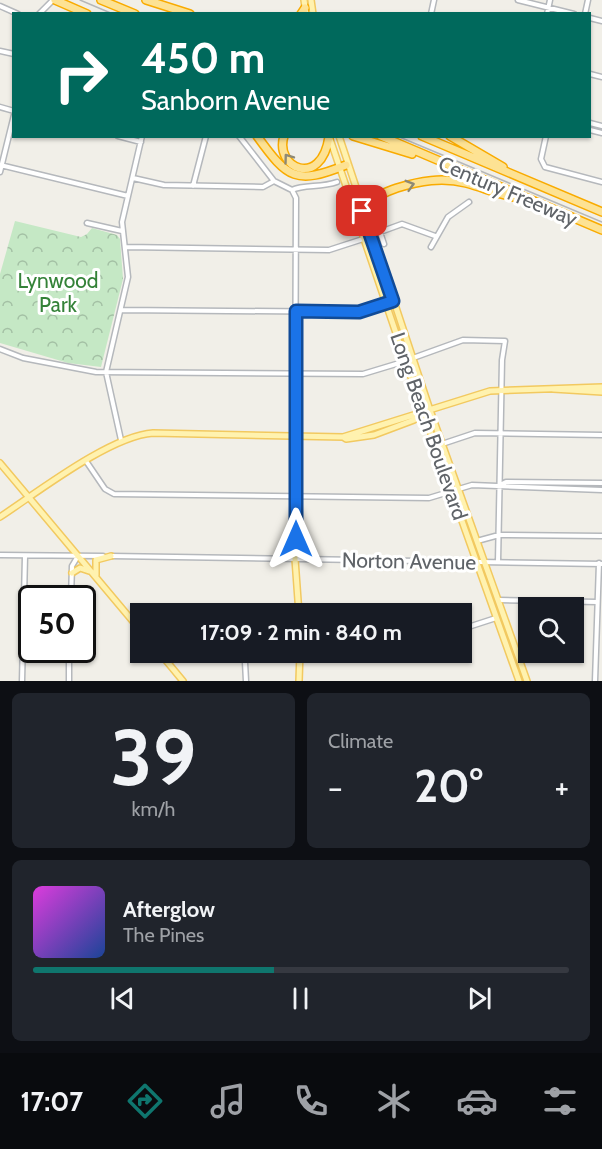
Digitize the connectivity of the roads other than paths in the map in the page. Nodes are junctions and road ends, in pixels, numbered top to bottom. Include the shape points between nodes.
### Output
1 (54, 0) edge
2 (101, 0) edge
3 (146, 0) edge
4 (304, 0) edge
5 (518, 0) edge
6 (550, 0) edge
7 (549, 7) junction
8 (41, 12) edge
9 (82, 12) edge
10 (130, 12) edge
11 (184, 12) edge
12 (304, 12) edge
13 (548, 12) edge
14 (567, 12) edge
15 (12, 121) edge
16 (126, 138) edge
17 (142, 138) edge
18 (205, 138) edge
19 (241, 138) edge
20 (258, 138) edge
21 (284, 138) edge
22 (329, 138) edge
23 (329, 138) edge
24 (339, 138) edge
25 (359, 138) edge
26 (385, 138) edge
27 (427, 138) edge
28 (454, 138) edge
29 (546, 138) edge
30 (141, 142) junction
31 (421, 154) junction
32 (1, 165) edge
33 (346, 165) junction
34 (339, 168) junction
35 (0, 172) edge
36 (510, 173) junction
37 (133, 178) junction
38 (274, 180) junction
39 (337, 182) dead end
40 (602, 182) edge
41 (193, 186) junction
42 (292, 190) junction
43 (128, 196) junction
44 (526, 198) junction
45 (469, 202) dead end
46 (602, 212) edge
47 (87, 223) dead end
48 (368, 228) junction
49 (602, 230) edge
50 (122, 231) junction
51 (435, 236) junction
52 (363, 239) junction
53 (384, 244) dead end
54 (126, 247) junction
55 (431, 247) dead end
56 (297, 249) junction
57 (390, 302) junction
58 (121, 310) junction
59 (296, 311) junction
60 (0, 349) edge
61 (413, 358) junction
62 (406, 361) junction
63 (105, 372) junction
64 (295, 374) junction
65 (502, 389) junction
66 (602, 389) edge
67 (430, 410) junction
68 (422, 414) junction
69 (501, 434) junction
70 (602, 435) edge
71 (295, 436) junction
72 (121, 440) junction
73 (442, 444) junction
74 (86, 461) junction
75 (0, 463) edge
76 (602, 483) edge
77 (500, 485) junction
78 (458, 489) junction
79 (602, 490) edge
80 (451, 491) junction
81 (296, 497) junction
82 (30, 498) junction
83 (0, 517) edge
84 (499, 535) junction
85 (602, 536) edge
86 (477, 541) junction
87 (0, 555) edge
88 (25, 556) junction
89 (78, 556) junction
90 (111, 556) junction
91 (296, 559) junction
92 (476, 561) junction
93 (484, 562) junction
94 (498, 562) junction
95 (600, 563) edge
96 (90, 571) junction
97 (72, 573) junction
98 (97, 579) junction
99 (72, 585) edge
100 (485, 585) junction
101 (499, 600) junction
102 (298, 603) edge
103 (597, 603) junction
104 (130, 614) edge
105 (497, 618) junction
106 (472, 626) edge
107 (510, 632) junction
108 (69, 663) edge
109 (168, 663) edge
110 (245, 663) edge
111 (300, 663) edge
112 (22, 681) edge
113 (69, 681) edge
114 (183, 681) edge
115 (246, 681) edge
116 (299, 681) edge
117 (519, 681) edge
118 (527, 681) edge
119 (595, 681) edge

1 - 8 street
1 - 9 highway
2 - 10 highway
3 - 11 highway
4 - 12 main road
5 - 7 street
6 - 7 street
7 - 13 street
7 - 14 street
15 - 32 street
16 - 30 street
17 - 30 street
18 - 41 street
19 - 38 street
20 - 34 highway via 278,165 295,176 313,177
23 -> 21 highway via 322,161 302,168 285,156
22 - 34 main road, Long Beach Boulevard
24 - 33 main road, Long Beach Boulevard
25 - 31 highway via 403,153
26 - 31 highway, Century Freeway
27 - 36 highway, Century Freeway
28 - 36 highway
29 - 40 street via 542,164
30 - 37 street
31 - 44 highway, Century Freeway
32 - 35 street
32 - 43 street
33 - 34 highway
33 - 48 main road, Long Beach Boulevard
34 - 52 main road, Long Beach Boulevard
36 - 46 highway, Century Freeway
37 - 41 street
37 - 43 street
38 - 41 street via 263,187
38 - 42 street
39 - 42 street via 323,188
42 - 56 street via 297,202
43 - 50 street
48 -> 44 highway via 369,209 379,194 426,181 465,183 505,197
44 - 49 highway, Century Freeway
45 - 51 street via 448,217
47 - 50 street
48 - 57 main road, Long Beach Boulevard
50 - 54 street
51 - 53 street via 402,224 381,232
51 - 55 street
52 - 56 street via 329,250
52 - 57 main road, Long Beach Boulevard
54 - 56 street
54 - 58 street via 128,277
56 - 59 street
57 - 59 street via 359,312
57 - 61 main road, Long Beach Boulevard
57 - 62 main road, Long Beach Boulevard
58 - 59 street
58 - 63 street
59 - 64 street
60 - 63 street via 76,370
61 - 65 street via 463,340 505,341
61 - 67 main road, Long Beach Boulevard
62 - 64 street via 369,374
62 - 68 main road, Long Beach Boulevard
63 - 64 street
63 - 72 street
64 - 71 street
65 - 66 main road
65 - 67 main road
65 - 69 street
67 - 68 main road
67 - 73 main road, Long Beach Boulevard
68 - 71 main road via 374,435 346,439
68 - 80 main road, Long Beach Boulevard
69 - 70 street
69 - 73 street via 475,433
69 - 77 street
71 - 72 main road via 153,433
71 - 81 main road
72 - 74 main road
73 - 78 main road, Long Beach Boulevard
74 - 81 street via 111,494
74 - 82 main road
75 - 82 main road
76 - 77 street
77 - 78 street
77 - 79 street
77 - 84 street
78 - 80 street
78 - 86 main road, Long Beach Boulevard
80 - 81 street via 429,498
80 - 92 main road, Long Beach Boulevard
81 - 91 main road
82 - 83 main road
82 - 89 main road
84 - 85 street
84 - 86 street
84 - 94 street
86 - 93 main road, Long Beach Boulevard
87 - 88 street, Norton Avenue
88 - 89 street, Norton Avenue
88 - 112 street
89 - 90 street, Norton Avenue
89 - 96 main road
89 - 97 street
90 - 91 street, Norton Avenue
90 - 98 main road via 94,562
91 - 92 street, Norton Avenue
91 - 102 main road
92 - 93 street, Norton Avenue
92 - 100 main road, Long Beach Boulevard
93 - 94 street, Norton Avenue
93 - 101 main road, Long Beach Boulevard
94 - 95 street, Norton Avenue
95 - 103 street
96 - 97 main road via 80,568
96 - 98 main road
97 - 99 street
98 - 104 main road
100 - 101 main road via 494,600
100 - 105 main road, Long Beach Boulevard
101 - 103 street
101 - 107 main road, Long Beach Boulevard
103 - 119 street
105 - 106 street
105 - 107 main road
105 - 117 main road, Long Beach Boulevard
107 - 118 main road, Long Beach Boulevard
108 - 113 street
109 - 114 main road
110 - 115 street
111 - 116 main road

